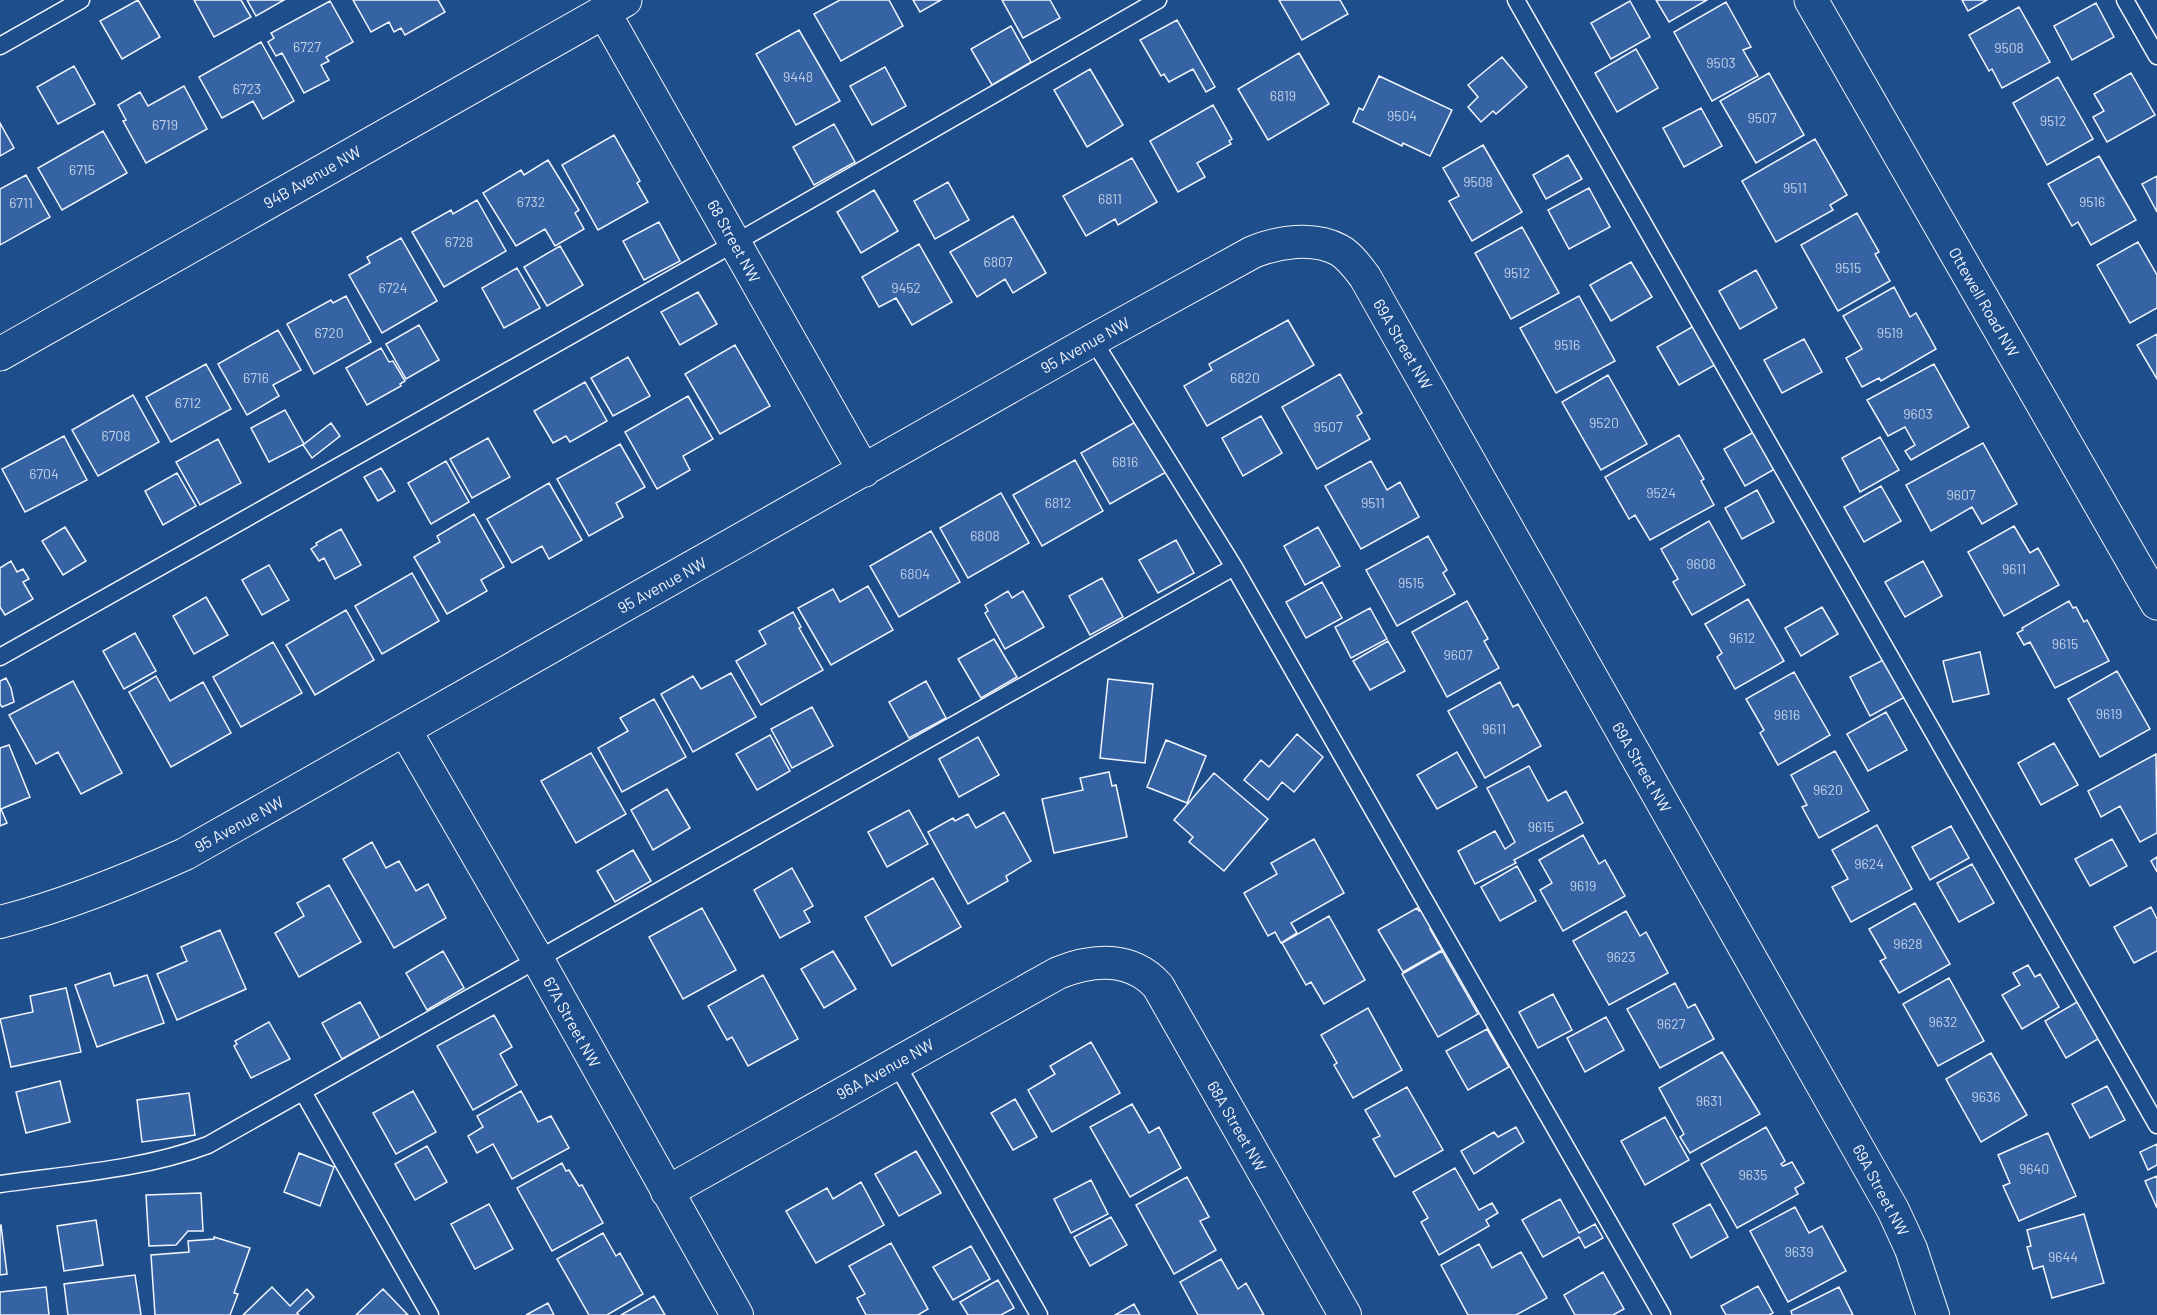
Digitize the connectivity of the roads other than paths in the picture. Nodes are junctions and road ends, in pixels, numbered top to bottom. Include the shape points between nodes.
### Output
1 (81, 0) edge
2 (1158, 0) edge
3 (1516, 0) edge
4 (1811, 0) edge
5 (2125, 0) edge
6 (615, 6) edge
7 (2152, 37) edge
8 (0, 46) edge
9 (2157, 56) edge
10 (735, 243) junction
11 (1319, 243) joint
12 (1093, 340) junction
13 (0, 354) edge
14 (864, 471) junction
15 (1234, 567) junction
16 (2157, 603) edge
17 (0, 657) edge
18 (405, 730) junction
19 (0, 921) edge
20 (538, 960) junction
21 (1108, 963) joint
22 (896, 1063) junction
23 (303, 1092) junction
24 (2157, 1125) edge
25 (0, 1184) edge
26 (667, 1192) junction
27 (430, 1315) edge
28 (737, 1315) edge
29 (1039, 1315) edge
30 (1345, 1315) edge
31 (1662, 1315) edge
32 (1933, 1315) edge

1 - 8 lane
2 - 10 lane
3 - 24 lane
4 - 16 street, Ottewell Road NW
5 - 7 lane
6 - 10 street, 68 Street NW
6 - 13 street, 94B Avenue NW
7 - 9 lane
10 - 14 street, 68 Street NW
10 - 17 lane
11 - 12 street, 95 Avenue NW via 1270,245 1253,252
11 - 32 street, 69A Street NW via 1339,250 1365,277 1893,1210
12 - 14 street, 95 Avenue NW
12 - 15 lane
14 - 18 street, 95 Avenue NW
15 - 20 lane
15 - 31 lane
18 - 19 street, 95 Avenue NW via 185,854 67,902
18 - 20 street, 67A Street NW
20 - 23 lane
20 - 26 street, 67A Street NW
21 - 22 street, 96A Avenue NW via 1091,963 1058,973
21 - 30 street, 68A Street NW via 1146,974 1158,986
22 - 26 street, 96A Avenue NW
22 - 29 lane
23 - 25 lane via 208,1145 179,1156
23 - 27 lane
26 - 28 street, 67A Street NW

